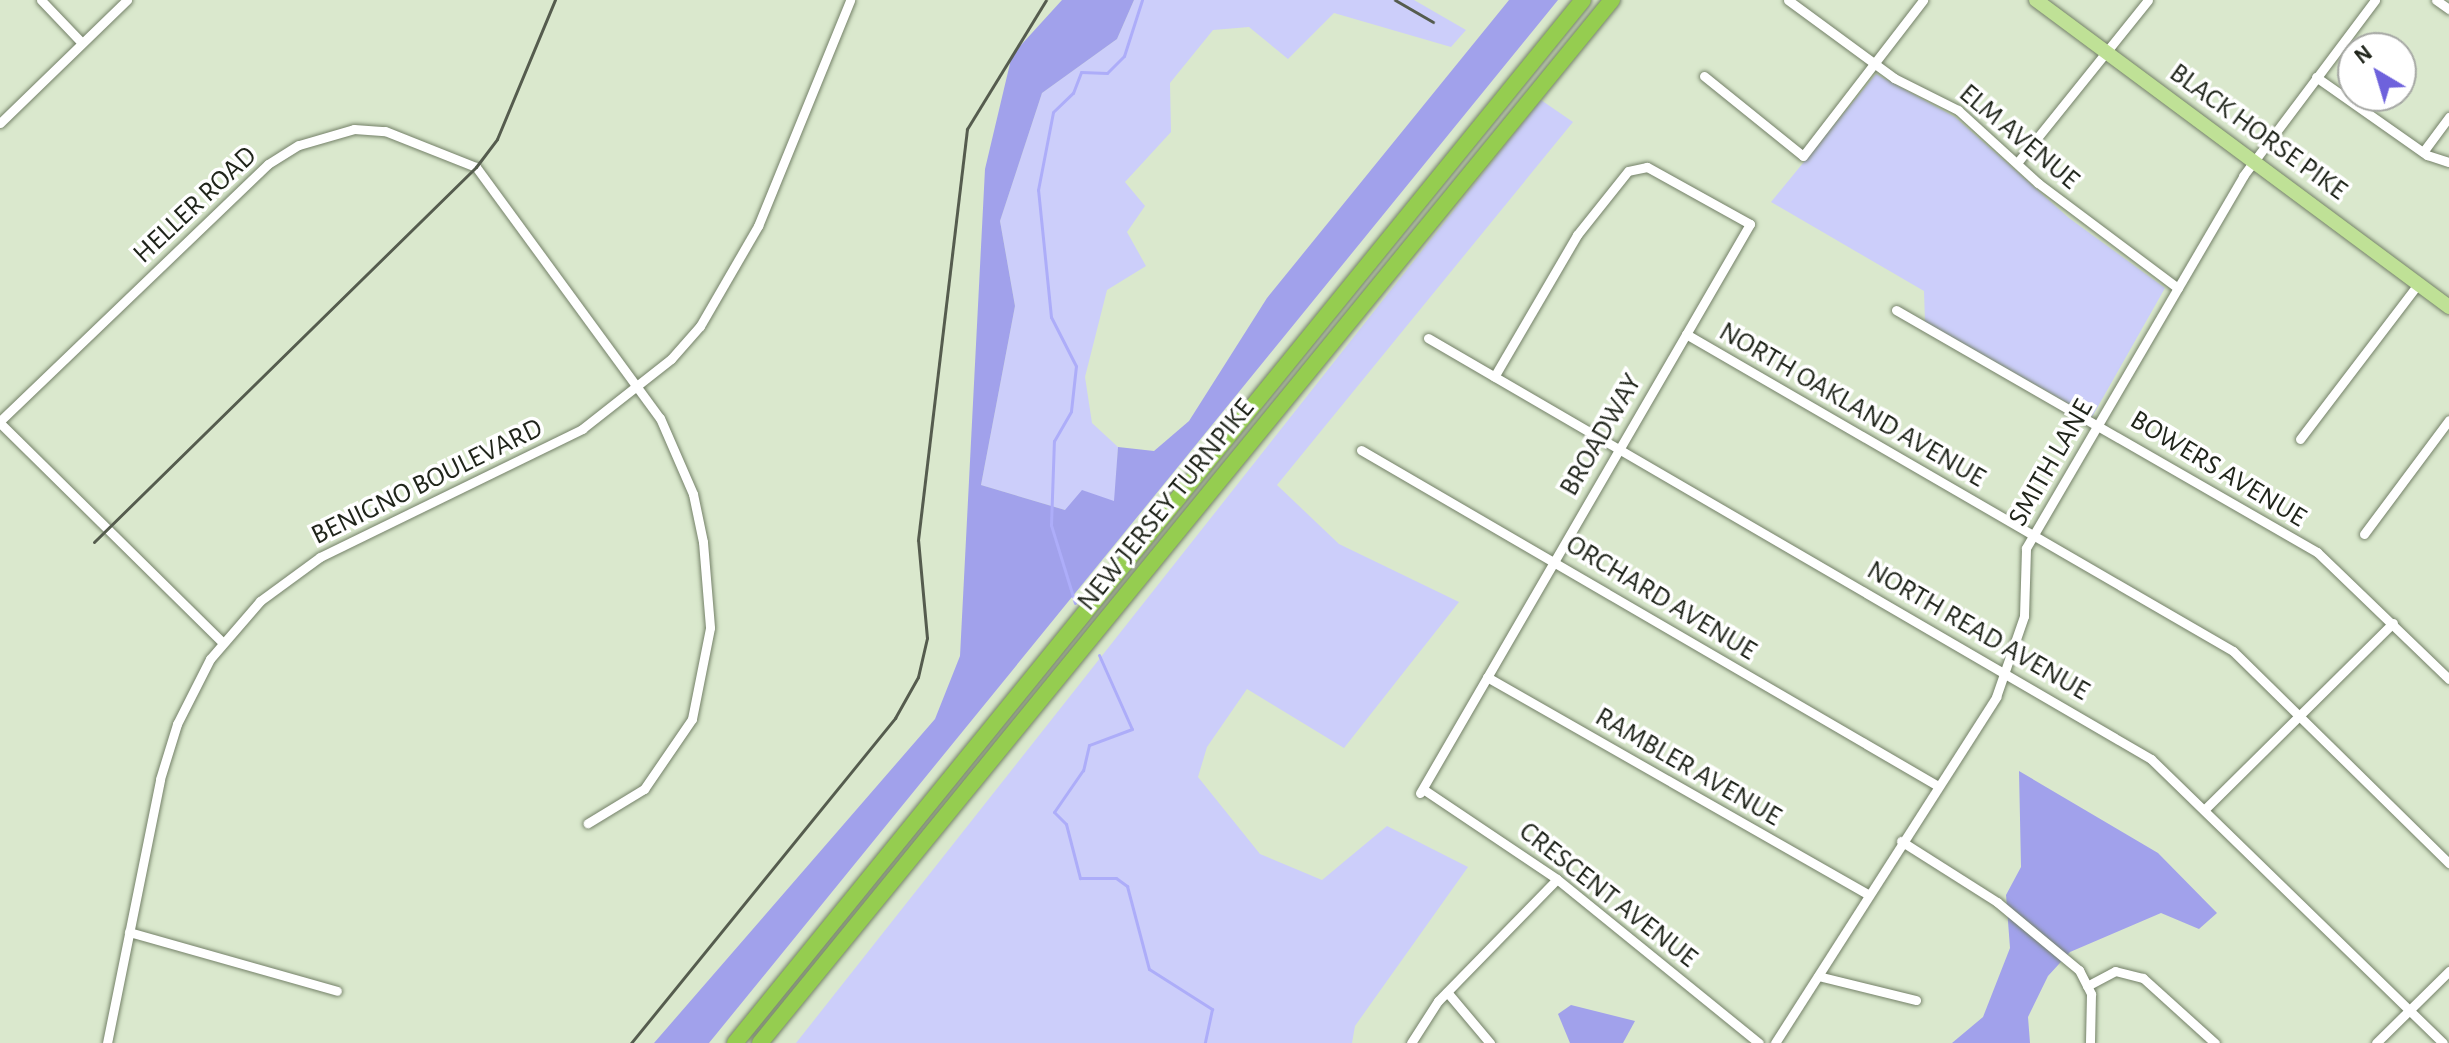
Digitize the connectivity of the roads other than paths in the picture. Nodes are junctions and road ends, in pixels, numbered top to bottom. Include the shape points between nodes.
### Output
1 (41, 0) edge
2 (127, 0) edge
3 (850, 0) edge
4 (1583, 0) edge
5 (1612, 0) edge
6 (1788, 0) edge
7 (1923, 0) edge
8 (2036, 0) edge
9 (2148, 0) edge
10 (2375, 0) edge
11 (2436, 0) edge
12 (2449, 9) edge
13 (82, 43) junction
14 (2108, 54) junction
15 (1875, 65) junction
16 (1704, 76) dead end
17 (2316, 77) junction
18 (2449, 117) edge
19 (1, 119) edge
20 (2423, 152) junction
21 (2254, 162) junction
22 (2449, 162) edge
23 (2017, 163) junction
24 (2418, 284) junction
25 (2178, 288) junction
26 (2449, 307) edge
27 (1896, 310) dead end
28 (1686, 334) junction
29 (1428, 338) dead end
30 (1494, 377) junction
31 (639, 387) junction
32 (2449, 420) edge
33 (0, 422) edge
34 (2099, 424) junction
35 (2300, 439) dead end
36 (1620, 447) junction
37 (1361, 450) dead end
38 (2364, 534) dead end
39 (2034, 536) junction
40 (1554, 560) junction
41 (2393, 623) junction
42 (223, 643) junction
43 (2008, 673) junction
44 (1487, 677) junction
45 (2449, 679) edge
46 (2301, 716) junction
47 (1938, 786) junction
48 (1421, 791) joint
49 (2206, 808) junction
50 (588, 823) dead end
51 (1901, 841) junction
52 (2449, 863) edge
53 (1557, 879) junction
54 (1868, 894) junction
55 (129, 932) junction
56 (2449, 971) edge
57 (1818, 976) junction
58 (2087, 986) junction
59 (337, 991) dead end
60 (1447, 992) junction
61 (1916, 1000) dead end
62 (2409, 1010) junction
63 (107, 1043) edge
64 (735, 1043) edge
65 (760, 1043) edge
66 (1411, 1043) edge
67 (1490, 1043) edge
68 (1759, 1043) edge
69 (1775, 1043) edge
70 (2090, 1043) edge
71 (2215, 1043) edge
72 (2376, 1043) edge
73 (2443, 1043) edge

1 - 13 street
2 - 13 street
3 - 31 street, BENIGNO BOULEVARD via 731,278 700,326
4 - 64 highway, NEW JERSEY TURNPIKE
5 - 65 highway, NEW JERSEY TURNPIKE
6 - 15 street, ELM AVENUE
7 - 15 street
8 - 14 main road, BLACK HORSE PIKE
9 - 14 street
10 - 17 street, SMITH LANE
11 - 12 street
13 - 19 street
14 - 21 main road, BLACK HORSE PIKE
14 - 23 street
15 - 16 street via 1803,156
15 - 23 street, ELM AVENUE via 1958,110
17 - 20 street
17 - 21 street, SMITH LANE
18 - 20 street
20 - 22 street
21 - 24 main road, BLACK HORSE PIKE
21 - 25 street, SMITH LANE
23 - 25 street, ELM AVENUE
24 - 26 main road, BLACK HORSE PIKE
24 - 35 street
25 - 34 street, SMITH LANE
27 - 34 street, BOWERS AVENUE
28 - 30 street, BROADWAY via 1750,224 1637,167 1577,235
28 - 36 street, BROADWAY
28 - 39 street, NORTH OAKLAND AVENUE
29 - 30 street, NORTH READ AVENUE
30 - 36 street, NORTH READ AVENUE
31 - 33 street, HELLER ROAD via 476,167 424,141 354,129 299,145 268,164
31 - 42 street, BENIGNO BOULEVARD via 542,451 323,555 260,601
31 - 50 street, HELLER ROAD via 693,494 710,628 683,740 644,789
32 - 38 street
33 - 42 street
34 - 39 street, SMITH LANE
34 - 41 street, BOWERS AVENUE via 2317,552
36 - 40 street, BROADWAY
36 - 43 street, NORTH READ AVENUE
37 - 40 street, ORCHARD AVENUE
39 - 43 street, SMITH LANE via 2026,548 2024,616
39 - 46 street, NORTH OAKLAND AVENUE via 2233,651
40 - 44 street, BROADWAY
40 - 47 street, ORCHARD AVENUE
41 - 45 street, BOWERS AVENUE
41 - 46 street
42 - 55 street, BENIGNO BOULEVARD via 177,724
43 - 47 street, SMITH LANE
43 - 49 street, NORTH READ AVENUE via 2151,759
44 - 48 street, BROADWAY
44 - 54 street, RAMBLER AVENUE
46 - 49 street
46 - 52 street, NORTH OAKLAND AVENUE
47 - 51 street, SMITH LANE
48 - 53 street, CRESCENT AVENUE
49 - 62 street, NORTH READ AVENUE
51 - 54 street, SMITH LANE
51 - 58 street via 1997,902 2079,970
53 - 60 street
53 - 68 street, CRESCENT AVENUE
54 - 57 street, SMITH LANE
55 - 59 street
55 - 63 street, BENIGNO BOULEVARD
56 - 62 street
57 - 61 street
57 - 69 street, SMITH LANE
58 - 70 street
58 - 71 street via 2115,971 2143,978
60 - 66 street
60 - 67 street
62 - 72 street
62 - 73 street, NORTH READ AVENUE

